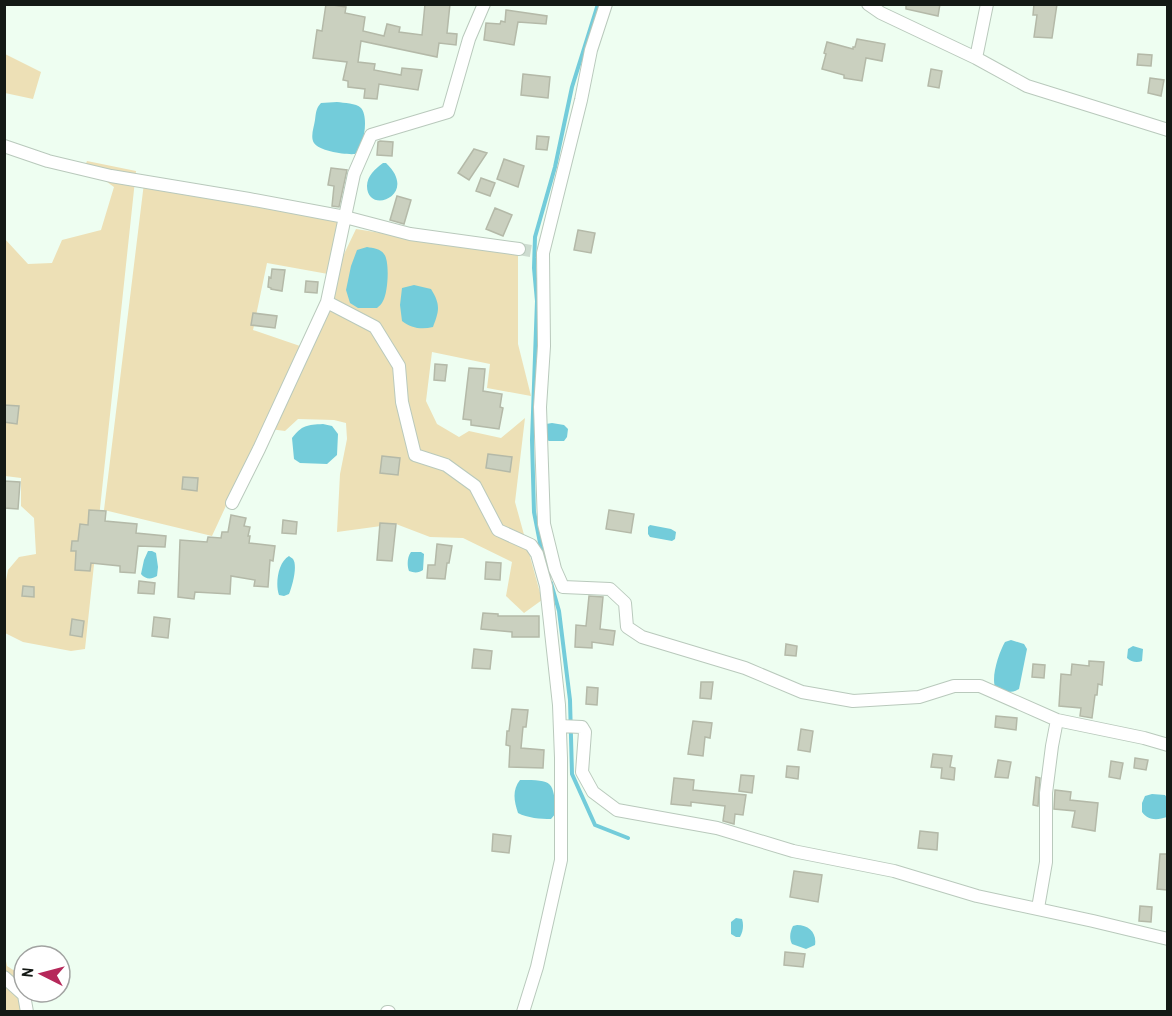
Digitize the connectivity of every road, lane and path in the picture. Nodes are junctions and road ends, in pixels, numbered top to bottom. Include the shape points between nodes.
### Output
1 (484, 4) edge
2 (606, 4) edge
3 (868, 4) edge
4 (987, 4) edge
5 (976, 58) junction
6 (1167, 130) edge
7 (4, 146) edge
8 (345, 217) junction
9 (519, 249) tunnel mouth
10 (327, 302) junction
11 (232, 503) dead end
12 (1058, 720) junction
13 (560, 726) junction
14 (1167, 745) edge
15 (1038, 908) junction
16 (1167, 939) edge
17 (4, 976) edge
18 (27, 1011) edge
19 (523, 1011) edge

1 - 8 street via 469,39 448,112 371,135 354,174
2 - 12 street via 591,50 543,253 540,406 544,524 563,587 610,589 625,603 627,627 642,637 745,668 802,692 853,701 919,697 954,686 980,686
3 - 5 street
4 - 5 street
5 - 6 street via 1027,86
7 - 8 street via 111,176
8 - 9 street via 410,234
8 - 10 street
10 - 11 street
10 - 13 street via 375,327 399,366 402,402 415,455 446,465 476,486 498,530 531,545 537,554 546,586
12 - 14 street
12 - 15 street via 1046,793 1046,862
13 - 15 street via 582,727 582,772 593,792 617,810 717,828 793,851 894,871 977,896
13 - 19 street via 561,860
15 - 16 street
17 - 18 street via 24,995

